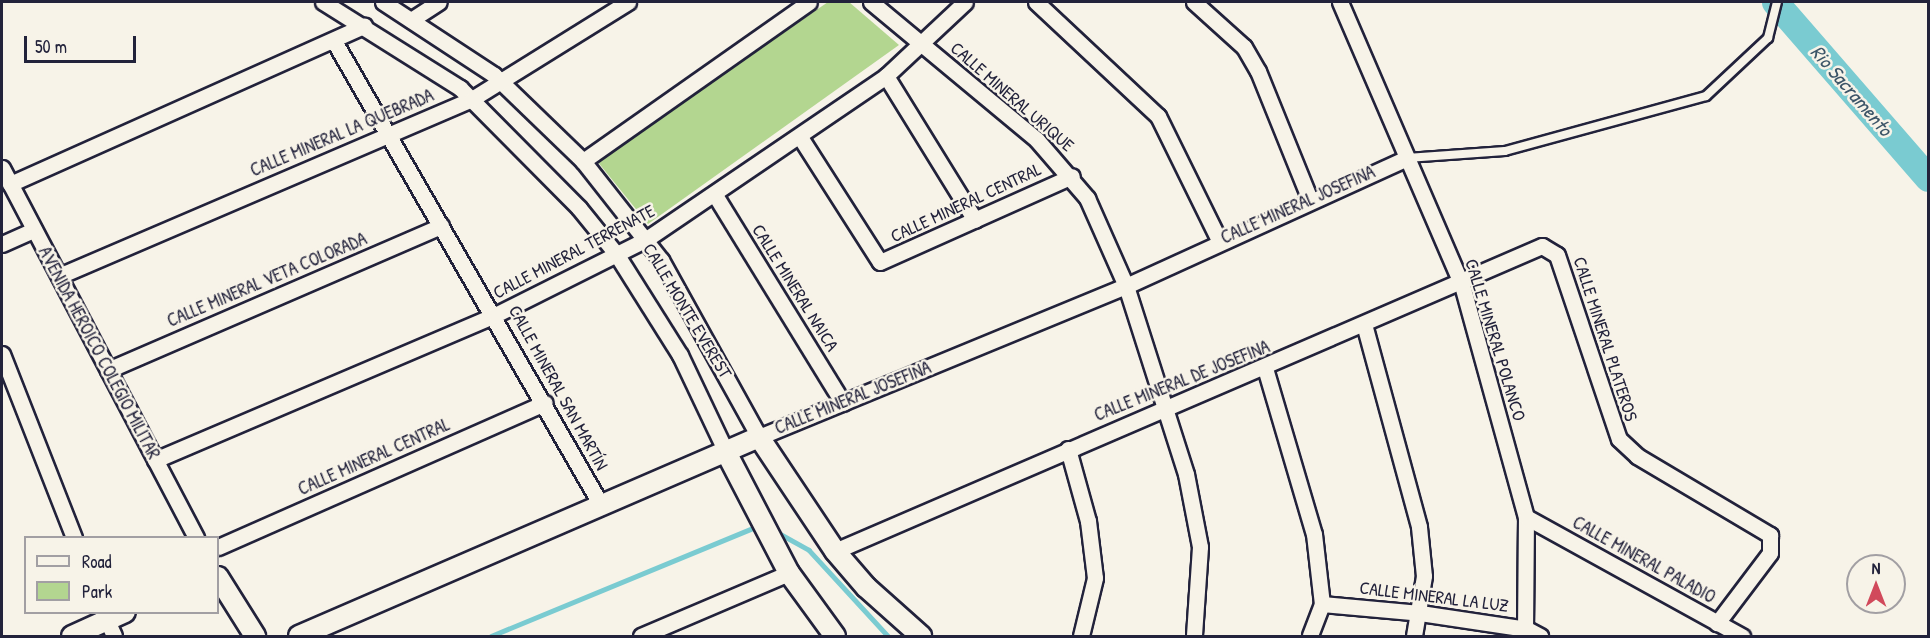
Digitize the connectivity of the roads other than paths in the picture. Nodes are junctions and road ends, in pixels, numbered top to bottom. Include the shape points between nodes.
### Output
1 (323, 2) edge
2 (383, 2) edge
3 (439, 2) edge
4 (628, 2) edge
5 (809, 2) edge
6 (871, 2) edge
7 (965, 2) edge
8 (1036, 2) edge
9 (1194, 2) edge
10 (1340, 2) edge
11 (1777, 2) edge
12 (411, 20) junction
13 (364, 26) junction
14 (334, 41) junction
15 (923, 46) junction
16 (886, 76) junction
17 (503, 83) junction
18 (472, 99) junction
19 (385, 135) junction
20 (800, 137) junction
21 (1405, 159) junction
22 (583, 161) junction
23 (2, 168) edge
24 (1072, 176) junction
25 (10, 184) junction
26 (715, 195) junction
27 (1310, 200) junction
28 (975, 220) junction
29 (441, 226) junction
30 (34, 230) junction
31 (645, 240) junction
32 (1219, 240) junction
33 (2, 244) edge
34 (1542, 246) joint
35 (617, 255) junction
36 (58, 276) junction
37 (1462, 285) junction
38 (1126, 286) junction
39 (495, 315) junction
40 (1364, 324) junction
41 (2, 354) edge
42 (1265, 368) junction
43 (108, 370) junction
44 (843, 403) junction
45 (545, 404) junction
46 (1165, 408) junction
47 (759, 436) junction
48 (1068, 449) junction
49 (726, 452) junction
50 (155, 460) junction
51 (601, 505) junction
52 (1526, 517) junction
53 (74, 536) edge
54 (195, 536) edge
55 (219, 547) edge
56 (835, 551) junction
57 (789, 573) junction
58 (219, 579) edge
59 (1322, 604) junction
60 (1420, 613) junction
61 (122, 614) edge
62 (108, 623) edge
63 (1717, 623) junction
64 (1531, 634) edge
65 (72, 636) edge
66 (255, 636) edge
67 (299, 636) edge
68 (641, 636) edge
69 (835, 636) edge
70 (921, 636) edge
71 (1081, 636) edge
72 (1194, 636) edge
73 (1310, 636) edge
74 (1414, 636) edge
75 (1742, 636) edge

1 - 13 street, CALLE MONTE EVEREST
2 - 12 street, CALLE MONTE EVEREST
3 - 12 street
4 - 17 street, CALLE MINERAL LA QUEBRADA
5 - 22 street
6 - 15 street, CALLE MINERAL URIQUE
7 - 15 street, CALLE MINERAL TERRENATE
8 - 32 street via 1158,116
9 - 27 street via 1244,47 1258,71
10 - 21 street, CALLE MINERAL POLANCO
11 - 21 lane via 1768,38 1706,96 1505,151
12 - 17 street, CALLE MONTE EVEREST
13 - 14 street
13 - 18 street, CALLE MONTE EVEREST
14 - 19 street, CALLE MINERAL SAN MARTÍN
14 - 25 street
15 - 16 street, CALLE MINERAL TERRENATE
15 - 24 street, CALLE MINERAL URIQUE via 1018,123
16 - 20 street, CALLE MINERAL TERRENATE
16 - 28 street
17 - 18 street, CALLE MINERAL LA QUEBRADA
17 - 22 street, CALLE MONTE EVEREST
18 - 19 street, CALLE MINERAL LA QUEBRADA
18 - 35 street, CALLE MONTE EVEREST
19 - 29 street, CALLE MINERAL SAN MARTÍN
19 - 36 street, CALLE MINERAL LA QUEBRADA
20 - 26 street, CALLE MINERAL TERRENATE
20 - 28 street, CALLE MINERAL CENTRAL via 880,262
21 - 27 street, CALLE MINERAL JOSEFINA
21 - 37 street, CALLE MINERAL POLANCO
22 - 31 street, CALLE MONTE EVEREST
23 - 25 street, AVENIDA HEROICO COLEGIO MILITAR
24 - 28 street, CALLE MINERAL CENTRAL
24 - 38 street, CALLE MINERAL URIQUE
25 - 30 street, AVENIDA HEROICO COLEGIO MILITAR
26 - 31 street, CALLE MINERAL TERRENATE
26 - 44 street, CALLE MINERAL NAICA
27 - 32 street, CALLE MINERAL JOSEFINA
29 - 39 street, CALLE MINERAL SAN MARTÍN
29 - 43 street, CALLE MINERAL VETA COLORADA
30 - 33 street
30 - 36 street, AVENIDA HEROICO COLEGIO MILITAR
31 - 35 street, CALLE MINERAL TERRENATE
31 - 47 street, CALLE MONTE EVEREST via 708,338
32 - 38 street, CALLE MINERAL JOSEFINA
34 - 37 street, CALLE MINERAL DE JOSEFINA
34 - 63 street, CALLE MINERAL PLATEROS via 1557,255 1618,439 1637,456 1762,528 1772,548
35 - 39 street, CALLE MINERAL TERRENATE
35 - 49 street, CALLE MONTE EVEREST via 680,355
36 - 43 street, AVENIDA HEROICO COLEGIO MILITAR
37 - 40 street, CALLE MINERAL DE JOSEFINA
37 - 52 street, CALLE MINERAL POLANCO
38 - 44 street, CALLE MINERAL JOSEFINA
38 - 46 street, CALLE MINERAL URIQUE
39 - 45 street, CALLE MINERAL SAN MARTÍN
39 - 50 street, CALLE MINERAL TERRENATE
40 - 42 street, CALLE MINERAL DE JOSEFINA
40 - 60 street via 1419,527
41 - 53 street
42 - 46 street, CALLE MINERAL DE JOSEFINA
42 - 59 street via 1303,483
43 - 50 street, AVENIDA HEROICO COLEGIO MILITAR
44 - 47 street, CALLE MINERAL JOSEFINA
45 - 51 street, CALLE MINERAL SAN MARTÍN
45 - 55 street, CALLE MINERAL CENTRAL
46 - 48 street, CALLE MINERAL DE JOSEFINA
46 - 72 street, CALLE MINERAL URIQUE via 1200,547
47 - 49 street, CALLE MINERAL JOSEFINA
47 - 56 street, CALLE MONTE EVEREST
48 - 56 street, CALLE MINERAL DE JOSEFINA
48 - 71 street via 1088,521 1095,578
49 - 51 street, CALLE MINERAL JOSEFINA
49 - 57 street, CALLE MONTE EVEREST
50 - 54 street, AVENIDA HEROICO COLEGIO MILITAR
51 - 67 street, CALLE MINERAL JOSEFINA
52 - 63 street, CALLE MINERAL PALADIO
52 - 64 street, CALLE MINERAL POLANCO
56 - 70 street, CALLE MONTE EVEREST via 866,587
57 - 68 street
57 - 69 street, CALLE MONTE EVEREST
58 - 66 street
59 - 60 street, CALLE MINERAL LA LUZ
59 - 73 street
60 - 64 street, CALLE MINERAL LA LUZ
60 - 74 street
61 - 62 street
62 - 65 street
63 - 75 street, CALLE MINERAL PALADIO

